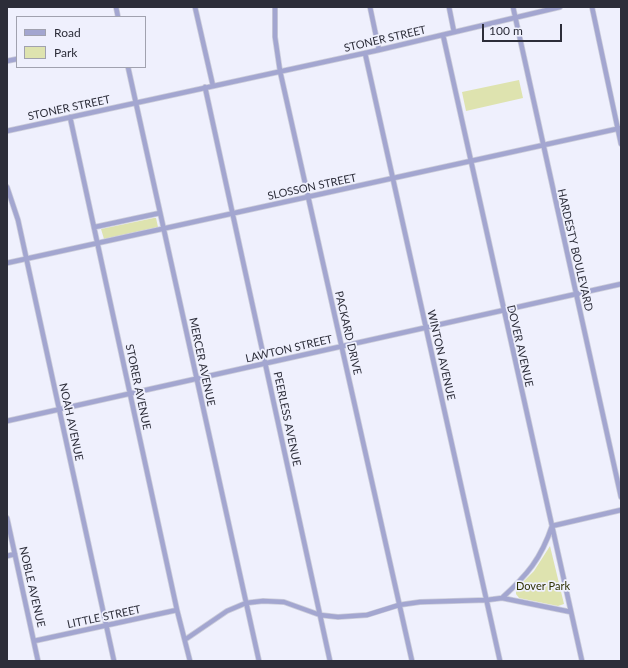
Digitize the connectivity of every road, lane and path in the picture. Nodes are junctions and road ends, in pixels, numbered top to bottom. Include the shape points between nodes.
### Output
1 (195, 7) edge
2 (275, 7) edge
3 (370, 7) edge
4 (449, 7) edge
5 (513, 7) edge
6 (560, 7) edge
7 (592, 7) edge
8 (515, 17) junction
9 (454, 32) junction
10 (442, 35) junction
11 (379, 50) junction
12 (365, 53) junction
13 (128, 68) edge
14 (280, 71) junction
15 (213, 86) junction
16 (205, 87) junction
17 (136, 102) junction
18 (70, 117) junction
19 (619, 128) edge
20 (7, 131) edge
21 (621, 144) edge
22 (543, 145) junction
23 (470, 161) junction
24 (393, 178) junction
25 (7, 187) edge
26 (308, 197) junction
27 (160, 213) junction
28 (233, 213) junction
29 (95, 227) junction
30 (164, 229) junction
31 (98, 243) junction
32 (26, 259) junction
33 (7, 263) edge
34 (621, 284) edge
35 (576, 294) junction
36 (503, 310) junction
37 (425, 327) junction
38 (342, 346) junction
39 (266, 363) junction
40 (196, 379) junction
41 (130, 393) junction
42 (59, 410) junction
43 (7, 420) edge
44 (621, 497) edge
45 (621, 510) edge
46 (7, 518) edge
47 (552, 526) junction
48 (15, 554) junction
49 (7, 556) edge
50 (502, 598) junction
51 (487, 600) junction
52 (246, 603) junction
53 (399, 605) junction
54 (177, 610) junction
55 (571, 612) junction
56 (320, 615) junction
57 (106, 626) junction
58 (186, 639) junction
59 (34, 641) junction
60 (38, 661) edge
61 (114, 661) edge
62 (190, 661) edge
63 (259, 661) edge
64 (330, 661) edge
65 (412, 661) edge
66 (500, 661) edge
67 (582, 661) edge

1 - 15 street
2 - 14 street, PACKARD DRIVE via 275,37
3 - 11 street
4 - 9 street
5 - 8 street, HARDESTY BOULEVARD
6 - 8 street, STONER STREET
7 - 19 street
8 - 9 street, STONER STREET
8 - 22 street, HARDESTY BOULEVARD
9 - 10 street, STONER STREET
10 - 11 street, STONER STREET
10 - 23 street, DOVER AVENUE
11 - 12 street, STONER STREET
12 - 14 street, STONER STREET
12 - 24 street, WINTON AVENUE
13 - 17 street, MERCER AVENUE
14 - 15 street, STONER STREET
14 - 26 street, PACKARD DRIVE
15 - 16 street, STONER STREET
16 - 17 street, STONER STREET
16 - 28 street, PEERLESS AVENUE
17 - 18 street, STONER STREET
17 - 27 street, MERCER AVENUE
18 - 20 street, STONER STREET
18 - 29 street, STORER AVENUE
19 - 21 street
19 - 22 street, SLOSSON STREET
22 - 23 street, SLOSSON STREET
22 - 35 street, HARDESTY BOULEVARD
23 - 24 street, SLOSSON STREET
23 - 36 street, DOVER AVENUE
24 - 26 street, SLOSSON STREET
24 - 37 street, WINTON AVENUE
25 - 32 street, NOAH AVENUE via 18,220
26 - 28 street, SLOSSON STREET
26 - 38 street, PACKARD DRIVE
27 - 29 street
27 - 30 street, MERCER AVENUE
28 - 30 street, SLOSSON STREET
28 - 39 street, PEERLESS AVENUE
29 - 31 street, STORER AVENUE
30 - 31 street, SLOSSON STREET
30 - 40 street, MERCER AVENUE
31 - 32 street, SLOSSON STREET
31 - 41 street, STORER AVENUE
32 - 33 street, SLOSSON STREET
32 - 42 street, NOAH AVENUE
34 - 35 street, LAWTON STREET
35 - 36 street, LAWTON STREET
35 - 44 street, HARDESTY BOULEVARD
36 - 37 street, LAWTON STREET
36 - 47 street, DOVER AVENUE
37 - 38 street, LAWTON STREET
37 - 51 street, WINTON AVENUE
38 - 39 street, LAWTON STREET
38 - 53 street, PACKARD DRIVE
39 - 40 street, LAWTON STREET
39 - 56 street, PEERLESS AVENUE
40 - 41 street, LAWTON STREET
40 - 52 street, MERCER AVENUE
41 - 42 street, LAWTON STREET
41 - 54 street, STORER AVENUE
42 - 43 street, LAWTON STREET
42 - 57 street, NOAH AVENUE
45 - 47 street
46 - 48 street, NOBLE AVENUE
47 - 50 street via 545,548 536,562
47 - 55 street, DOVER AVENUE
48 - 49 street
48 - 59 street, NOBLE AVENUE
50 - 51 street
50 - 55 street
51 - 53 street
51 - 66 street, WINTON AVENUE
52 - 56 street via 284,602
52 - 58 street via 223,613
52 - 63 street, MERCER AVENUE
53 - 56 street via 359,616
53 - 65 street, PACKARD DRIVE
54 - 57 street, LITTLE STREET
54 - 58 street, STORER AVENUE
55 - 67 street, DOVER AVENUE
56 - 64 street, PEERLESS AVENUE
57 - 59 street, LITTLE STREET
57 - 61 street, NOAH AVENUE
58 - 62 street, STORER AVENUE
59 - 60 street, NOBLE AVENUE

